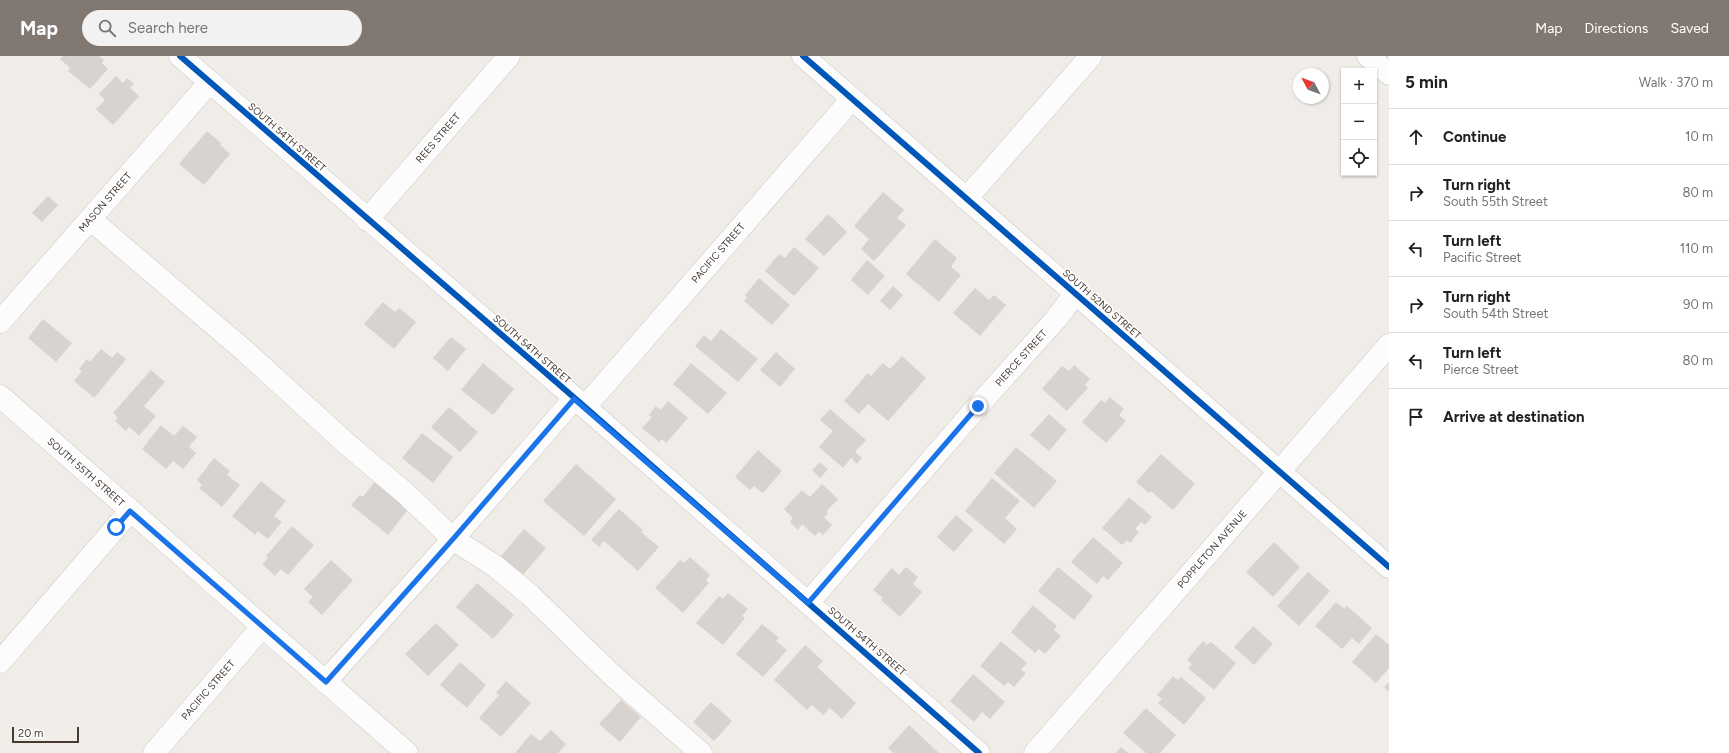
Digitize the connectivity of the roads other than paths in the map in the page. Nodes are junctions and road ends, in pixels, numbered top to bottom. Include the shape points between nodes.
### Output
1 (180, 56) edge
2 (509, 56) edge
3 (803, 56) edge
4 (1090, 56) edge
5 (1368, 56) edge
6 (1389, 74) edge
7 (210, 82) junction
8 (852, 99) junction
9 (966, 199) junction
10 (90, 219) junction
11 (367, 220) junction
12 (1075, 294) junction
13 (0, 322) edge
14 (1389, 346) edge
15 (2, 401) edge
16 (579, 403) junction
17 (1279, 472) junction
18 (130, 511) junction
19 (453, 539) junction
20 (1389, 567) edge
21 (808, 603) junction
22 (262, 627) junction
23 (0, 662) edge
24 (326, 682) junction
25 (154, 753) edge
26 (407, 753) edge
27 (701, 753) edge
28 (979, 753) edge
29 (1035, 753) edge

1 - 7 street, SOUTH 54TH STREET
2 - 11 street, REES STREET
3 - 8 street, SOUTH 52ND STREET
4 - 9 street
5 - 6 street
7 - 10 street, MASON STREET
7 - 11 street, SOUTH 54TH STREET
8 - 9 street, SOUTH 52ND STREET
8 - 16 street, PACIFIC STREET
9 - 12 street, SOUTH 52ND STREET
10 - 13 street, MASON STREET
10 - 19 street via 246,352
11 - 16 street, SOUTH 54TH STREET
12 - 17 street, SOUTH 52ND STREET
12 - 21 street, PIERCE STREET
14 - 17 street, POPPLETON AVENUE
15 - 18 street, SOUTH 55TH STREET
16 - 19 street, PACIFIC STREET
16 - 21 street, SOUTH 54TH STREET
17 - 20 street, SOUTH 52ND STREET
17 - 29 street, POPPLETON AVENUE
18 - 22 street, SOUTH 55TH STREET
18 - 23 street
19 - 24 street, PACIFIC STREET
19 - 27 street via 495,566 530,595 612,675
21 - 28 street, SOUTH 54TH STREET
22 - 24 street, SOUTH 55TH STREET
22 - 25 street, PACIFIC STREET
24 - 26 street, SOUTH 55TH STREET

